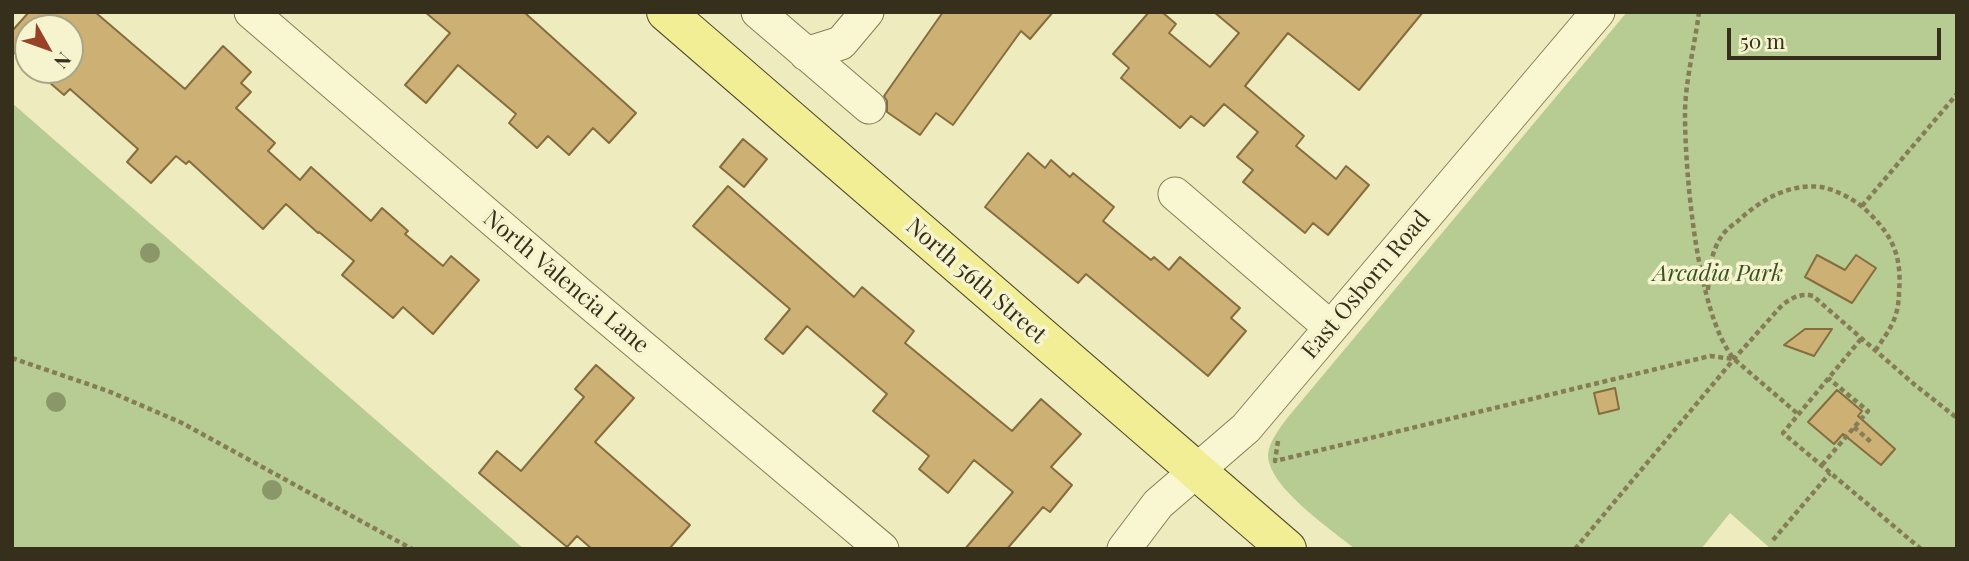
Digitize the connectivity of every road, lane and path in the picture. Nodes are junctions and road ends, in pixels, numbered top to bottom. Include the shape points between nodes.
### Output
1 (251, 12) edge
2 (666, 12) edge
3 (758, 12) edge
4 (867, 12) edge
5 (1598, 12) edge
6 (1699, 12) edge
7 (806, 54) junction
8 (1957, 94) edge
9 (869, 107) dead end
10 (1175, 194) dead end
11 (1862, 206) junction
12 (1708, 297) junction
13 (1330, 327) junction
14 (1861, 339) junction
15 (1875, 351) junction
16 (12, 358) edge
17 (1734, 359) junction
18 (1828, 378) junction
19 (1798, 414) junction
20 (1957, 418) edge
21 (1854, 427) junction
22 (1872, 443) dead end
23 (1275, 461) dead end
24 (1822, 465) junction
25 (1196, 471) junction
26 (1830, 472) junction
27 (1773, 540) dead end
28 (412, 549) edge
29 (883, 549) edge
30 (1124, 549) edge
31 (1287, 549) edge
32 (1575, 549) edge
33 (1921, 549) edge

1 - 29 street, North Valencia Lane
2 - 25 main road, North 56th Street
3 - 7 street
4 - 7 street via 841,43
5 - 13 street, East Osborn Road
6 - 12 path via 1685,111 1691,217
7 - 9 street
8 - 11 path
10 - 13 street
11 - 12 path via 1821,187 1777,193 1756,205 1723,233 1710,263
11 - 15 path via 1889,237 1901,274 1894,321
12 - 17 path
13 - 25 street, East Osborn Road via 1246,428
14 - 15 path
14 - 17 path via 1813,296 1804,294 1783,304
14 - 18 path
15 - 20 path
16 - 28 path via 182,423
17 - 19 path
17 - 23 path via 1710,356
17 - 32 path
18 - 19 path
18 - 21 path via 1867,411
19 - 24 path via 1783,433
21 - 22 path
21 - 24 path
24 - 26 path
25 - 30 street, East Osborn Road via 1158,504
25 - 31 main road, North 56th Street
26 - 27 path
26 - 33 path

